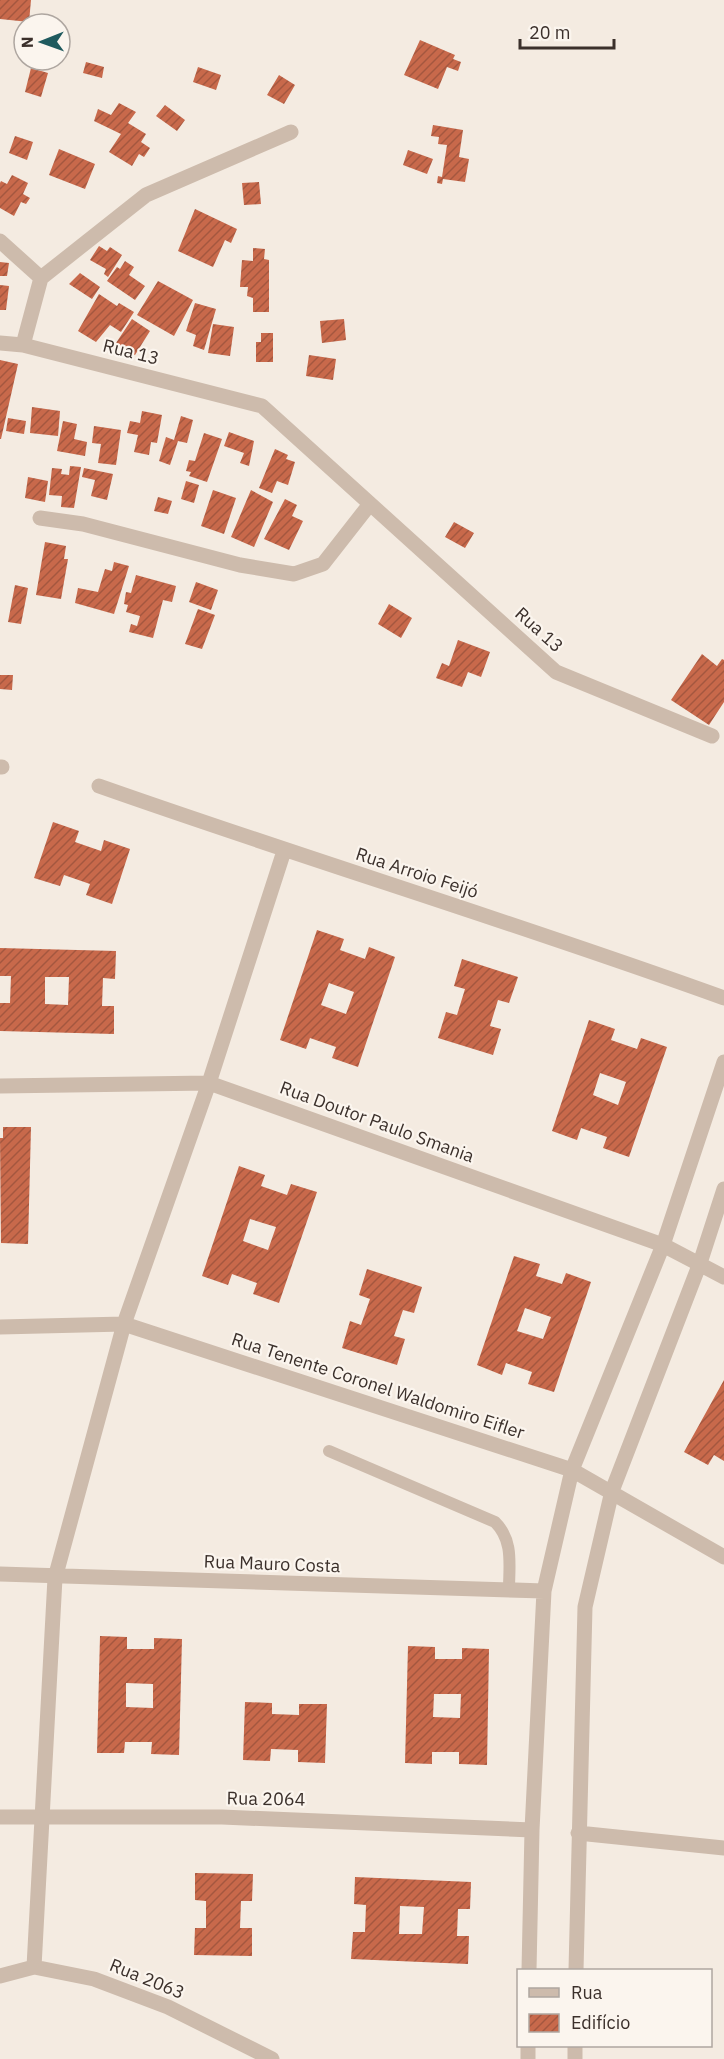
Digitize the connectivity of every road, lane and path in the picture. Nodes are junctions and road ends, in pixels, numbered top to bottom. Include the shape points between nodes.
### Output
1 (291, 132) dead end
2 (0, 241) edge
3 (41, 278) junction
4 (0, 343) edge
5 (23, 345) junction
6 (370, 504) junction
7 (40, 518) dead end
8 (712, 736) dead end
9 (99, 786) dead end
10 (284, 851) junction
11 (724, 998) edge
12 (724, 1062) edge
13 (208, 1083) junction
14 (0, 1086) edge
15 (724, 1189) edge
16 (663, 1245) junction
17 (700, 1263) junction
18 (724, 1278) edge
19 (124, 1323) junction
20 (0, 1327) edge
21 (329, 1451) dead end
22 (572, 1470) junction
23 (612, 1491) junction
24 (724, 1557) edge
25 (0, 1574) edge
26 (55, 1578) junction
27 (509, 1590) junction
28 (544, 1591) junction
29 (0, 1817) edge
30 (41, 1818) junction
31 (532, 1830) junction
32 (578, 1833) junction
33 (724, 1848) edge
34 (34, 1967) junction
35 (529, 1969) edge
36 (576, 1969) edge
37 (0, 1976) edge
38 (272, 2059) edge

1 - 3 street via 146,195
2 - 3 street
3 - 5 street
4 - 5 street, Rua 13
5 - 6 street, Rua 13 via 262,406
6 - 7 street via 323,564 294,574 240,565 83,524
6 - 8 street, Rua 13 via 556,672
9 - 10 street, Rua Arroio Feijó
10 - 11 street, Rua Arroio Feijó via 570,943
10 - 13 street
12 - 16 street
13 - 14 street, Rua Doutor Paulo Smania
13 - 16 street, Rua Doutor Paulo Smania
13 - 19 street
15 - 17 street
16 - 17 street, Rua Doutor Paulo Smania
16 - 22 street
17 - 18 street, Rua Doutor Paulo Smania
17 - 23 street
19 - 20 street, Rua Tenente Coronel Waldomiro Eifler
19 - 22 street, Rua Tenente Coronel Waldomiro Eifler
19 - 26 street
21 - 27 lane via 495,1522 509,1543
22 - 23 street, Rua Tenente Coronel Waldomiro Eifler
22 - 28 street
23 - 24 street, Rua Tenente Coronel Waldomiro Eifler
23 - 32 street via 585,1607
25 - 26 street, Rua Mauro Costa
26 - 27 street, Rua Mauro Costa
26 - 30 street
27 - 28 street, Rua Mauro Costa
28 - 31 street
29 - 30 street, Rua 2064
30 - 31 street, Rua 2064 via 243,1817
30 - 34 street
31 - 35 street
32 - 33 street
32 - 36 street
34 - 37 street, Rua 2063
34 - 38 street, Rua 2063 via 94,1979 168,2007

